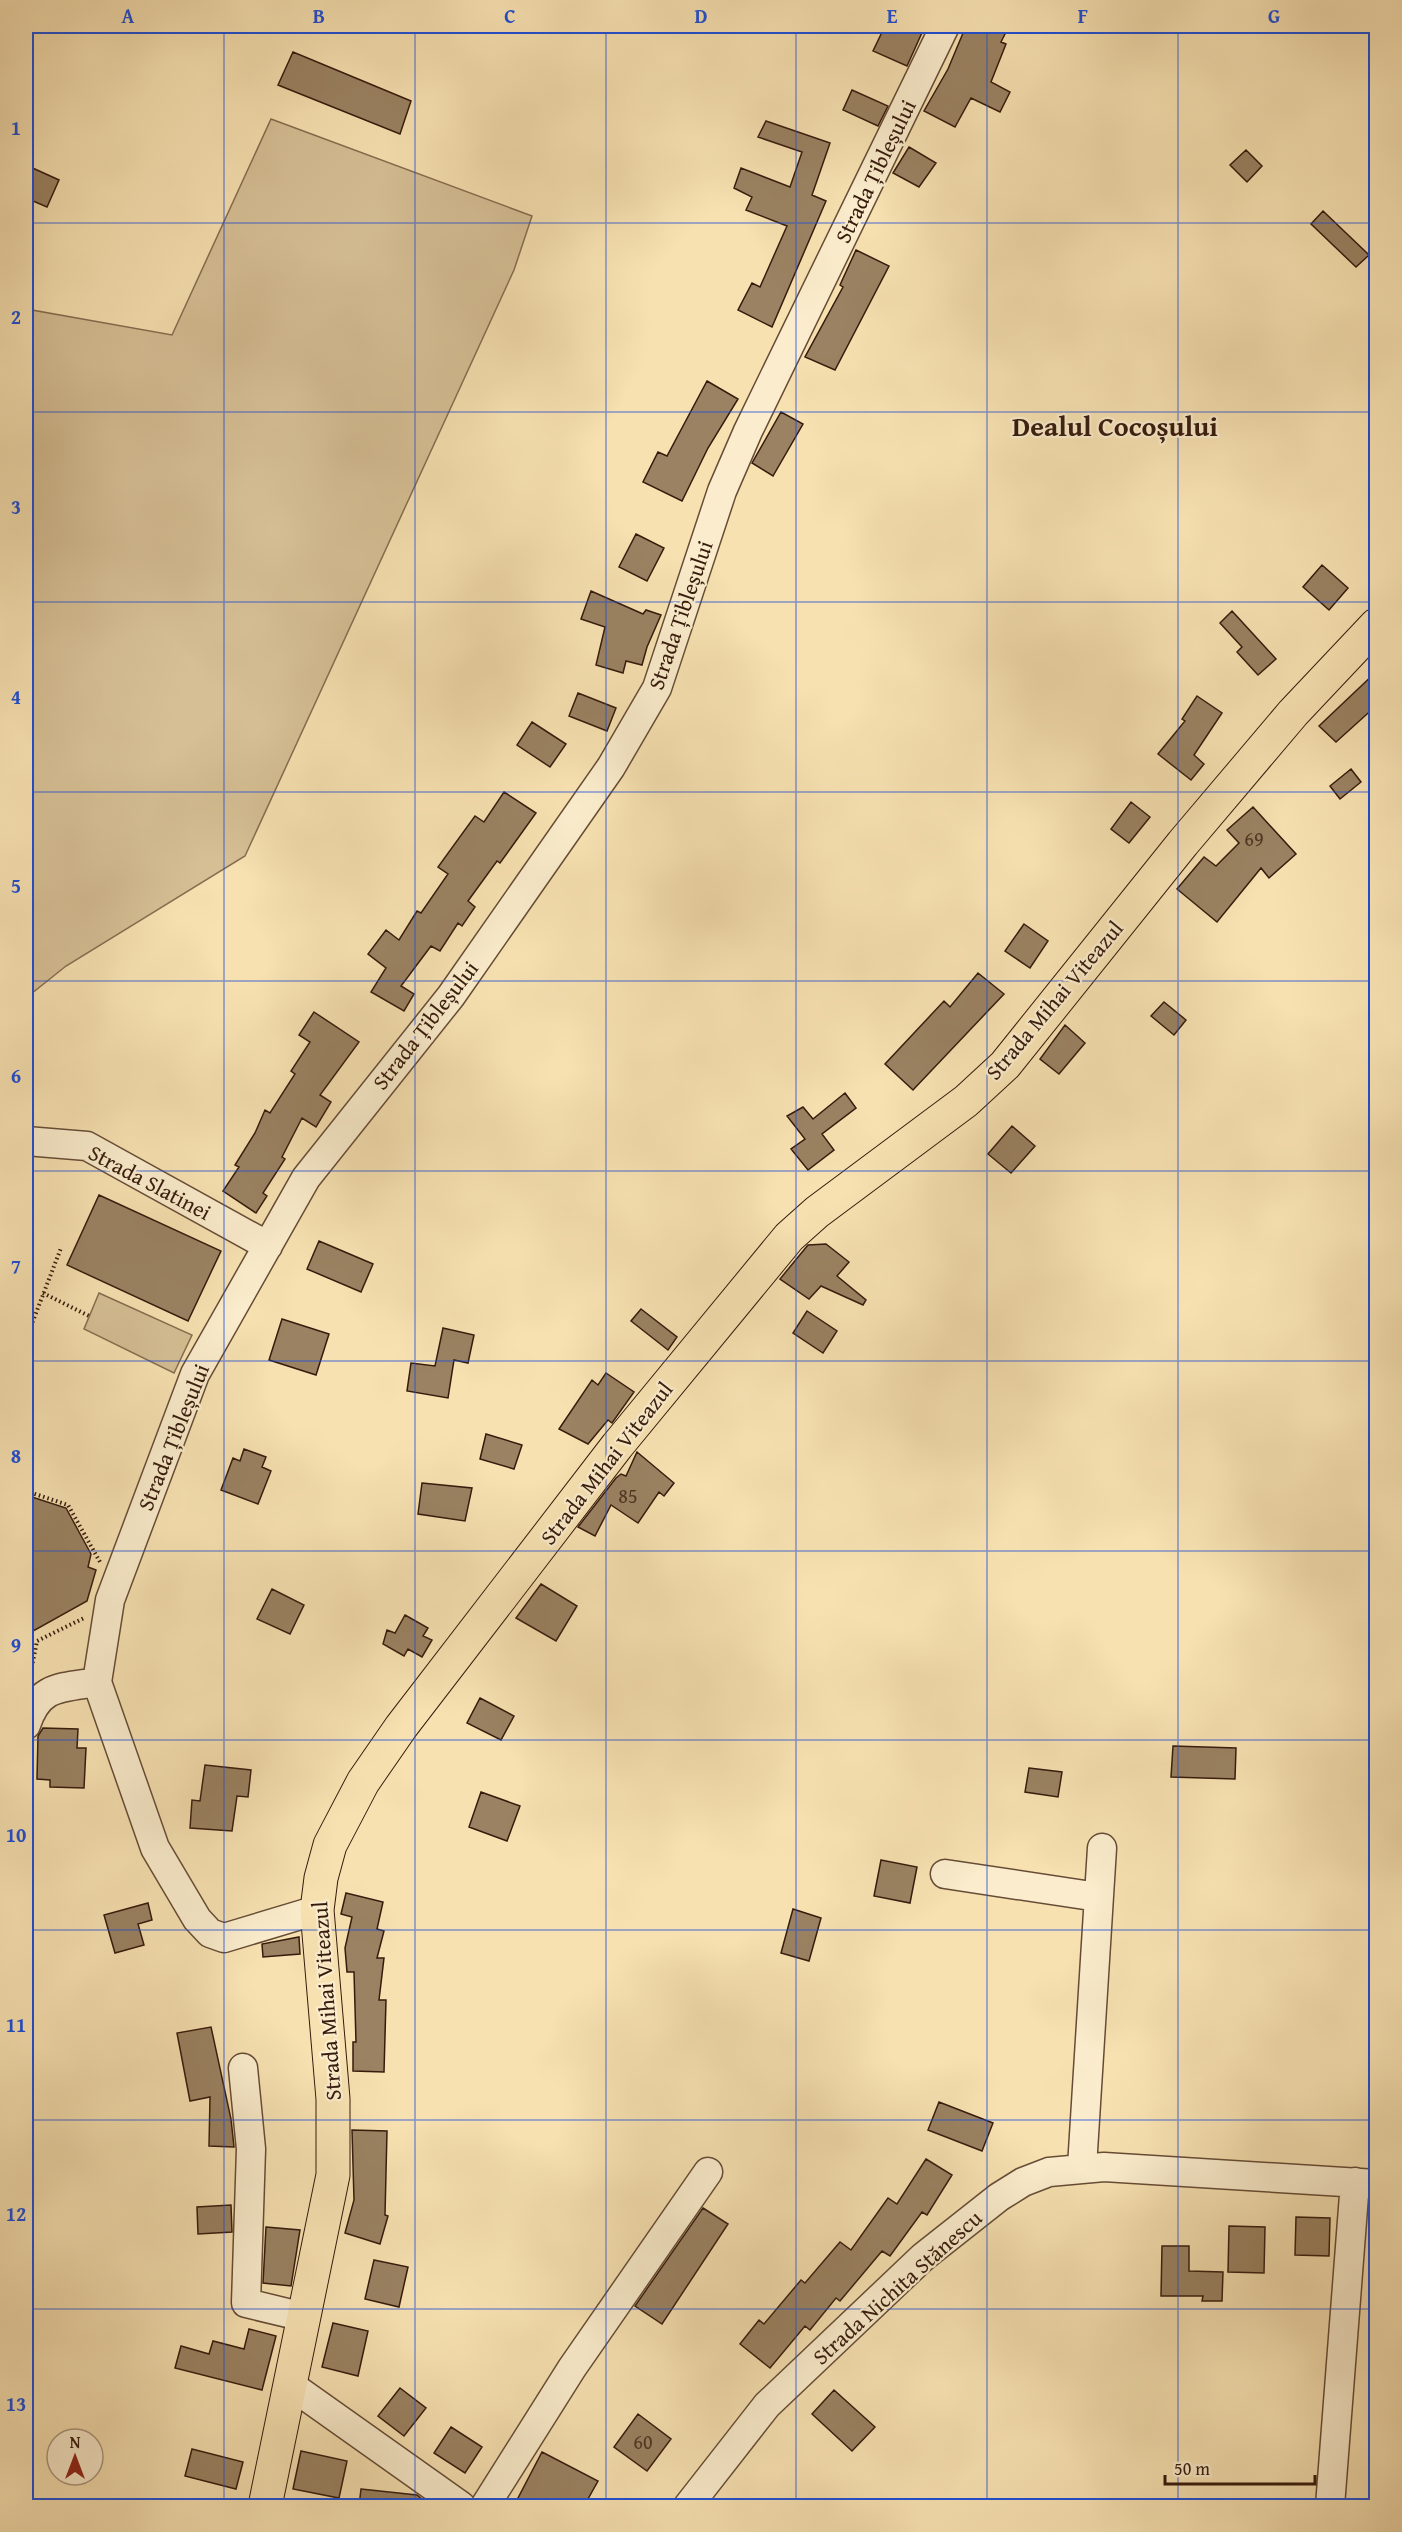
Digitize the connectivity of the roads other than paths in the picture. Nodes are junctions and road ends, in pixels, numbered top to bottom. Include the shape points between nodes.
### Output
1 (945, 26) edge
2 (1377, 625) edge
3 (26, 1141) edge
4 (268, 1246) junction
5 (97, 1682) junction
6 (26, 1725) edge
7 (1102, 1848) dead end
8 (945, 1874) dead end
9 (1098, 1897) junction
10 (317, 1910) junction
11 (243, 2068) dead end
12 (1082, 2167) junction
13 (708, 2172) dead end
14 (1366, 2183) edge
15 (304, 2317) junction
16 (290, 2384) junction
17 (265, 2506) edge
18 (461, 2506) edge
19 (485, 2506) edge
20 (688, 2506) edge
21 (1330, 2506) edge

1 - 4 street, Strada Țibleșului via 722,490 657,687 611,767 507,918 452,996 306,1178
2 - 10 main road, Strada Mihai Viteazul via 1293,713 1190,834 1005,1065 966,1101 789,1237 617,1446 401,1727 363,1782 330,1845
3 - 4 street, Strada Slatinei via 87,1146
4 - 5 street, Strada Țibleșului via 195,1374 110,1600
5 - 6 street via 49,1690 37,1700
5 - 10 street, Strada Țibleșului via 155,1848 197,1919 210,1933 224,1938
7 - 9 street
8 - 9 street
9 - 12 street
10 - 15 main road, Strada Mihai Viteazul via 333,2099 333,2175
11 - 15 street via 251,2149 246,2302
12 - 14 street, Strada Nichita Stănescu
12 - 20 street, Strada Nichita Stănescu via 1049,2172 1023,2182 923,2257 767,2405
13 - 19 street via 572,2368
14 - 21 street
15 - 16 main road, Strada Mihai Viteazul
16 - 17 main road, Strada Mihai Viteazul
16 - 18 street

